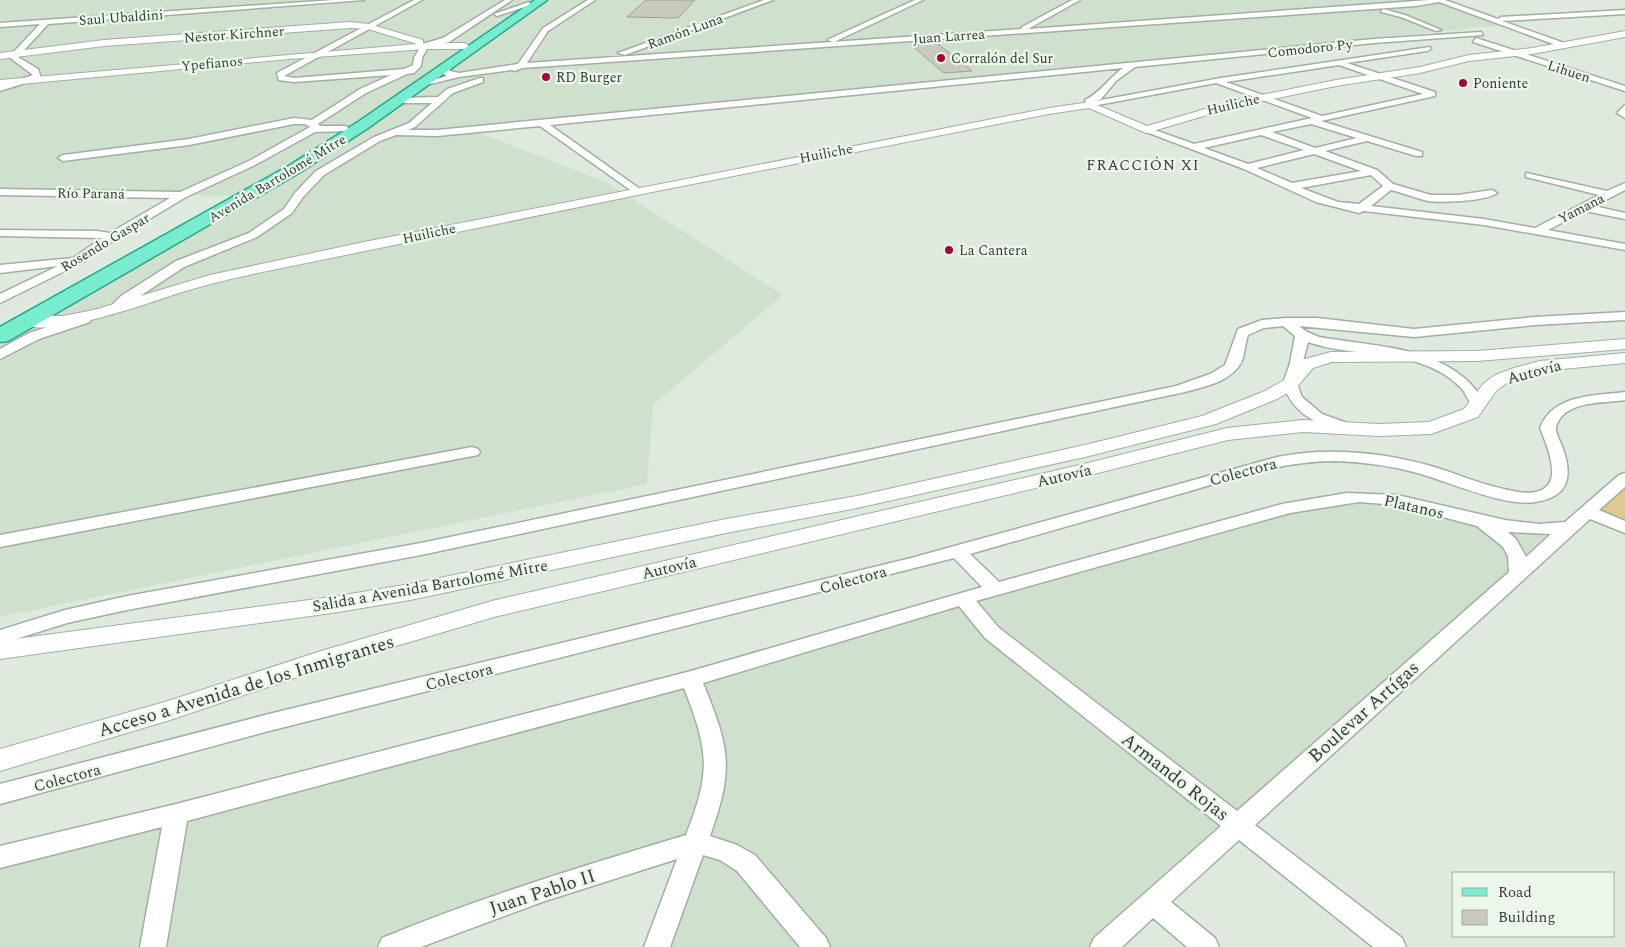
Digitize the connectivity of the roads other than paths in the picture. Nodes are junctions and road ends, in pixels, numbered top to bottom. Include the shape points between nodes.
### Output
1 (361, 0) edge
2 (419, 0) edge
3 (510, 0) edge
4 (592, 0) edge
5 (770, 0) edge
6 (920, 0) edge
7 (1077, 0) edge
8 (1440, 0) edge
9 (531, 1) edge
10 (1366, 7) junction
11 (1625, 12) edge
12 (1494, 20) junction
13 (46, 22) junction
14 (1034, 23) junction
15 (0, 25) edge
16 (369, 27) junction
17 (1055, 29) junction
18 (1438, 30) dead end
19 (1009, 32) junction
20 (1481, 34) dead end
21 (1625, 34) edge
22 (454, 35) junction
23 (841, 36) junction
24 (1476, 40) dead end
25 (859, 43) junction
26 (425, 46) junction
27 (465, 46) junction
28 (1564, 46) junction
29 (801, 47) junction
30 (1427, 49) dead end
31 (628, 52) junction
32 (1513, 53) junction
33 (16, 54) junction
34 (318, 54) junction
35 (0, 56) edge
36 (645, 58) junction
37 (592, 61) junction
38 (1338, 62) junction
39 (1136, 64) junction
40 (521, 66) junction
41 (445, 67) junction
42 (411, 71) junction
43 (459, 75) junction
44 (1383, 77) junction
45 (30, 80) junction
46 (1216, 81) junction
47 (0, 83) edge
48 (422, 84) junction
49 (0, 89) edge
50 (1625, 89) edge
51 (449, 91) junction
52 (404, 96) junction
53 (1263, 98) junction
54 (439, 100) junction
55 (1090, 105) junction
56 (1625, 108) edge
57 (1625, 115) edge
58 (1324, 119) junction
59 (1312, 121) junction
60 (540, 122) junction
61 (313, 126) junction
62 (350, 126) junction
63 (1146, 130) junction
64 (396, 132) junction
65 (1262, 132) junction
66 (1369, 138) junction
67 (1195, 148) junction
68 (1315, 152) junction
69 (1419, 154) dead end
70 (63, 158) dead end
71 (1248, 167) junction
72 (1373, 172) junction
73 (1530, 176) dead end
74 (1389, 186) junction
75 (1625, 186) edge
76 (1289, 187) junction
77 (0, 191) edge
78 (636, 191) junction
79 (1492, 193) dead end
80 (1607, 194) junction
81 (182, 195) junction
82 (1582, 207) junction
83 (1358, 210) junction
84 (1625, 216) edge
85 (1537, 231) junction
86 (0, 233) edge
87 (112, 237) junction
88 (1625, 247) edge
89 (78, 260) junction
90 (0, 269) edge
91 (0, 298) edge
92 (112, 310) junction
93 (1625, 316) edge
94 (85, 319) junction
95 (27, 320) junction
96 (1286, 322) junction
97 (0, 324) edge
98 (1302, 335) junction
99 (0, 336) edge
100 (1625, 344) edge
101 (0, 355) edge
102 (1404, 356) junction
103 (1625, 358) edge
104 (1290, 384) junction
105 (1625, 396) edge
106 (1478, 404) junction
107 (1348, 428) junction
108 (472, 452) dead end
109 (1625, 478) edge
110 (857, 502) joint
111 (1589, 512) junction
112 (1472, 520) junction
113 (1572, 527) junction
114 (1625, 528) edge
115 (0, 541) edge
116 (958, 552) junction
117 (1518, 572) junction
118 (995, 589) junction
119 (964, 599) junction
120 (492, 610) joint
121 (0, 636) edge
122 (0, 650) edge
123 (691, 679) junction
124 (0, 760) edge
125 (0, 794) edge
126 (176, 814) junction
127 (1238, 824) junction
128 (696, 843) junction
129 (0, 856) edge
130 (1152, 901) junction
131 (153, 947) edge
132 (391, 947) edge
133 (658, 947) edge
134 (817, 947) edge
135 (1103, 947) edge
136 (1206, 947) edge
137 (1393, 947) edge

1 - 13 street, Saul Ubaldini
2 - 16 street
3 - 22 street
4 - 40 street via 541,34
5 - 31 street, Ramón Luna
6 - 23 street
7 - 14 street
8 - 10 street, Juan Larrea
8 - 12 street
9 - 22 street
9 - 27 main road, Avenida Bartolomé Mitre
9 - 41 main road, Avenida Bartolomé Mitre
10 - 17 street, Juan Larrea
10 - 18 street via 1403,16
11 - 12 street
12 - 28 street
13 - 15 street, Saul Ubaldini
13 - 33 street
14 - 17 street
14 - 19 street
16 - 26 street, Nestor Kirchner
16 - 33 street, Nestor Kirchner via 344,25 104,43
16 - 34 street
17 - 19 street, Juan Larrea
19 - 25 street, Juan Larrea
20 - 39 street, Comodoro Py
21 - 28 street, Huiliche
22 - 26 street via 443,42
23 - 25 street
23 - 29 street
24 - 32 street, Lihuen
25 - 29 street, Juan Larrea
26 - 27 street, Nestor Kirchner
26 - 34 street, Ypefianos
26 - 42 street via 417,66
27 - 62 main road, Avenida Bartolomé Mitre
28 - 32 street, Huiliche
29 - 36 street, Juan Larrea
30 - 38 street
31 - 36 street, Ramón Luna
31 - 37 street, Ramón Luna
32 - 44 street, Huiliche via 1470,58
32 - 50 street, Lihuen
33 - 35 street, Nestor Kirchner
33 - 45 street via 14,59 38,74
34 - 42 street via 280,75 294,80
34 - 45 street, Ypefianos
36 - 37 street, Juan Larrea
37 - 40 street, Juan Larrea
38 - 44 street
38 - 46 street
39 - 55 street via 1113,79 1098,97 1088,102
39 - 60 street, Comodoro Py
40 - 43 street, Juan Larrea
40 - 51 street
41 - 43 street via 446,73
41 - 48 main road, Avenida Bartolomé Mitre
42 - 61 street, Rosendo Gaspar via 377,83
43 - 48 street, Juan Larrea
44 - 53 street, Huiliche
44 - 58 street via 1432,94
45 - 47 street, Ypefianos
45 - 49 street
46 - 53 street
46 - 55 street
48 - 52 main road, Avenida Bartolomé Mitre
51 - 52 street
51 - 54 street
52 - 54 street
52 - 95 main road, Avenida Bartolomé Mitre via 296,168
53 - 58 street
53 - 63 street, Huiliche via 1210,109
54 - 64 street via 416,122
55 - 63 street
55 - 78 street, Huiliche via 859,146
56 - 57 street via 1622,113
58 - 59 street
59 - 65 street
59 - 66 street
60 - 64 street, Comodoro Py via 437,133
60 - 78 street
61 - 62 street
61 - 70 street via 294,121 189,142
61 - 81 street, Rosendo Gaspar via 252,163
62 - 97 main road, Avenida Bartolomé Mitre via 199,217
63 - 67 street
64 - 92 street via 364,146 320,173 288,211 260,230 180,264
65 - 67 street
65 - 68 street
66 - 68 street
66 - 69 street
67 - 71 street
68 - 71 street
68 - 72 street
71 - 76 street
72 - 74 street
72 - 76 street
73 - 80 street
74 - 79 street via 1430,198
74 - 83 street
75 - 80 street, Yamana
76 - 83 street via 1320,200
77 - 81 street, Río Paraná
78 - 92 street, Huiliche via 238,272
80 - 82 street, Yamana
81 - 87 street, Rosendo Gaspar
82 - 84 street
82 - 85 street, Yamana
83 - 85 street via 1466,220
85 - 88 street
86 - 87 street
87 - 89 street, Rosendo Gaspar
89 - 90 street
89 - 91 street, Rosendo Gaspar
92 - 94 street, Huiliche
93 - 96 street via 1414,333 1317,322
94 - 95 street, Huiliche
94 - 101 street via 34,336
95 - 99 main road, Avenida Bartolomé Mitre
96 - 98 street
96 - 121 street via 1262,324 1243,332 1234,362 1227,370 1194,386 421,549 127,603
98 - 102 street via 1332,344
98 - 104 street
100 - 102 street, Autovía via 1509,354
102 - 104 street, Autovía via 1323,359 1307,364
102 - 106 street via 1451,373 1464,383
103 - 106 street, Autovía via 1548,365 1520,372 1490,387
104 - 107 street via 1302,408 1317,418
104 - 110 street, Autovía via 1209,420
105 - 116 street, Colectora via 1573,404 1553,415 1548,428 1560,460 1560,469 1555,487 1544,496 1515,497 1397,463 1309,457 1252,468
106 - 107 street, Autovía via 1470,413 1431,428
107 - 120 street, Autovía via 1295,427 1226,434
108 - 115 street
109 - 111 street, Boulevar Artígas
110 - 122 street, Salida a Avenida Bartolomé Mitre via 410,592
111 - 113 street, Boulevar Artígas
111 - 114 street
112 - 113 street, Platanos via 1531,529
112 - 117 street, Platanos via 1507,540 1514,549
112 - 118 street, Platanos via 1404,501 1337,498 1288,508
113 - 117 street, Boulevar Artígas
116 - 118 street
116 - 125 street, Colectora via 303,714
117 - 127 street, Boulevar Artígas
118 - 119 street
119 - 123 street
119 - 127 street, Armando Rojas via 992,633
120 - 124 street, Acceso a Avenida de los Inmigrantes
123 - 126 street
123 - 128 street via 715,743 717,765 712,798
126 - 129 street
126 - 131 street
127 - 130 street, Boulevar Artígas
127 - 137 street, Armando Rojas
128 - 132 street, Juan Pablo II via 539,891 442,925
128 - 133 street
128 - 134 street via 719,847 746,862
130 - 135 street, Boulevar Artígas
130 - 136 street

